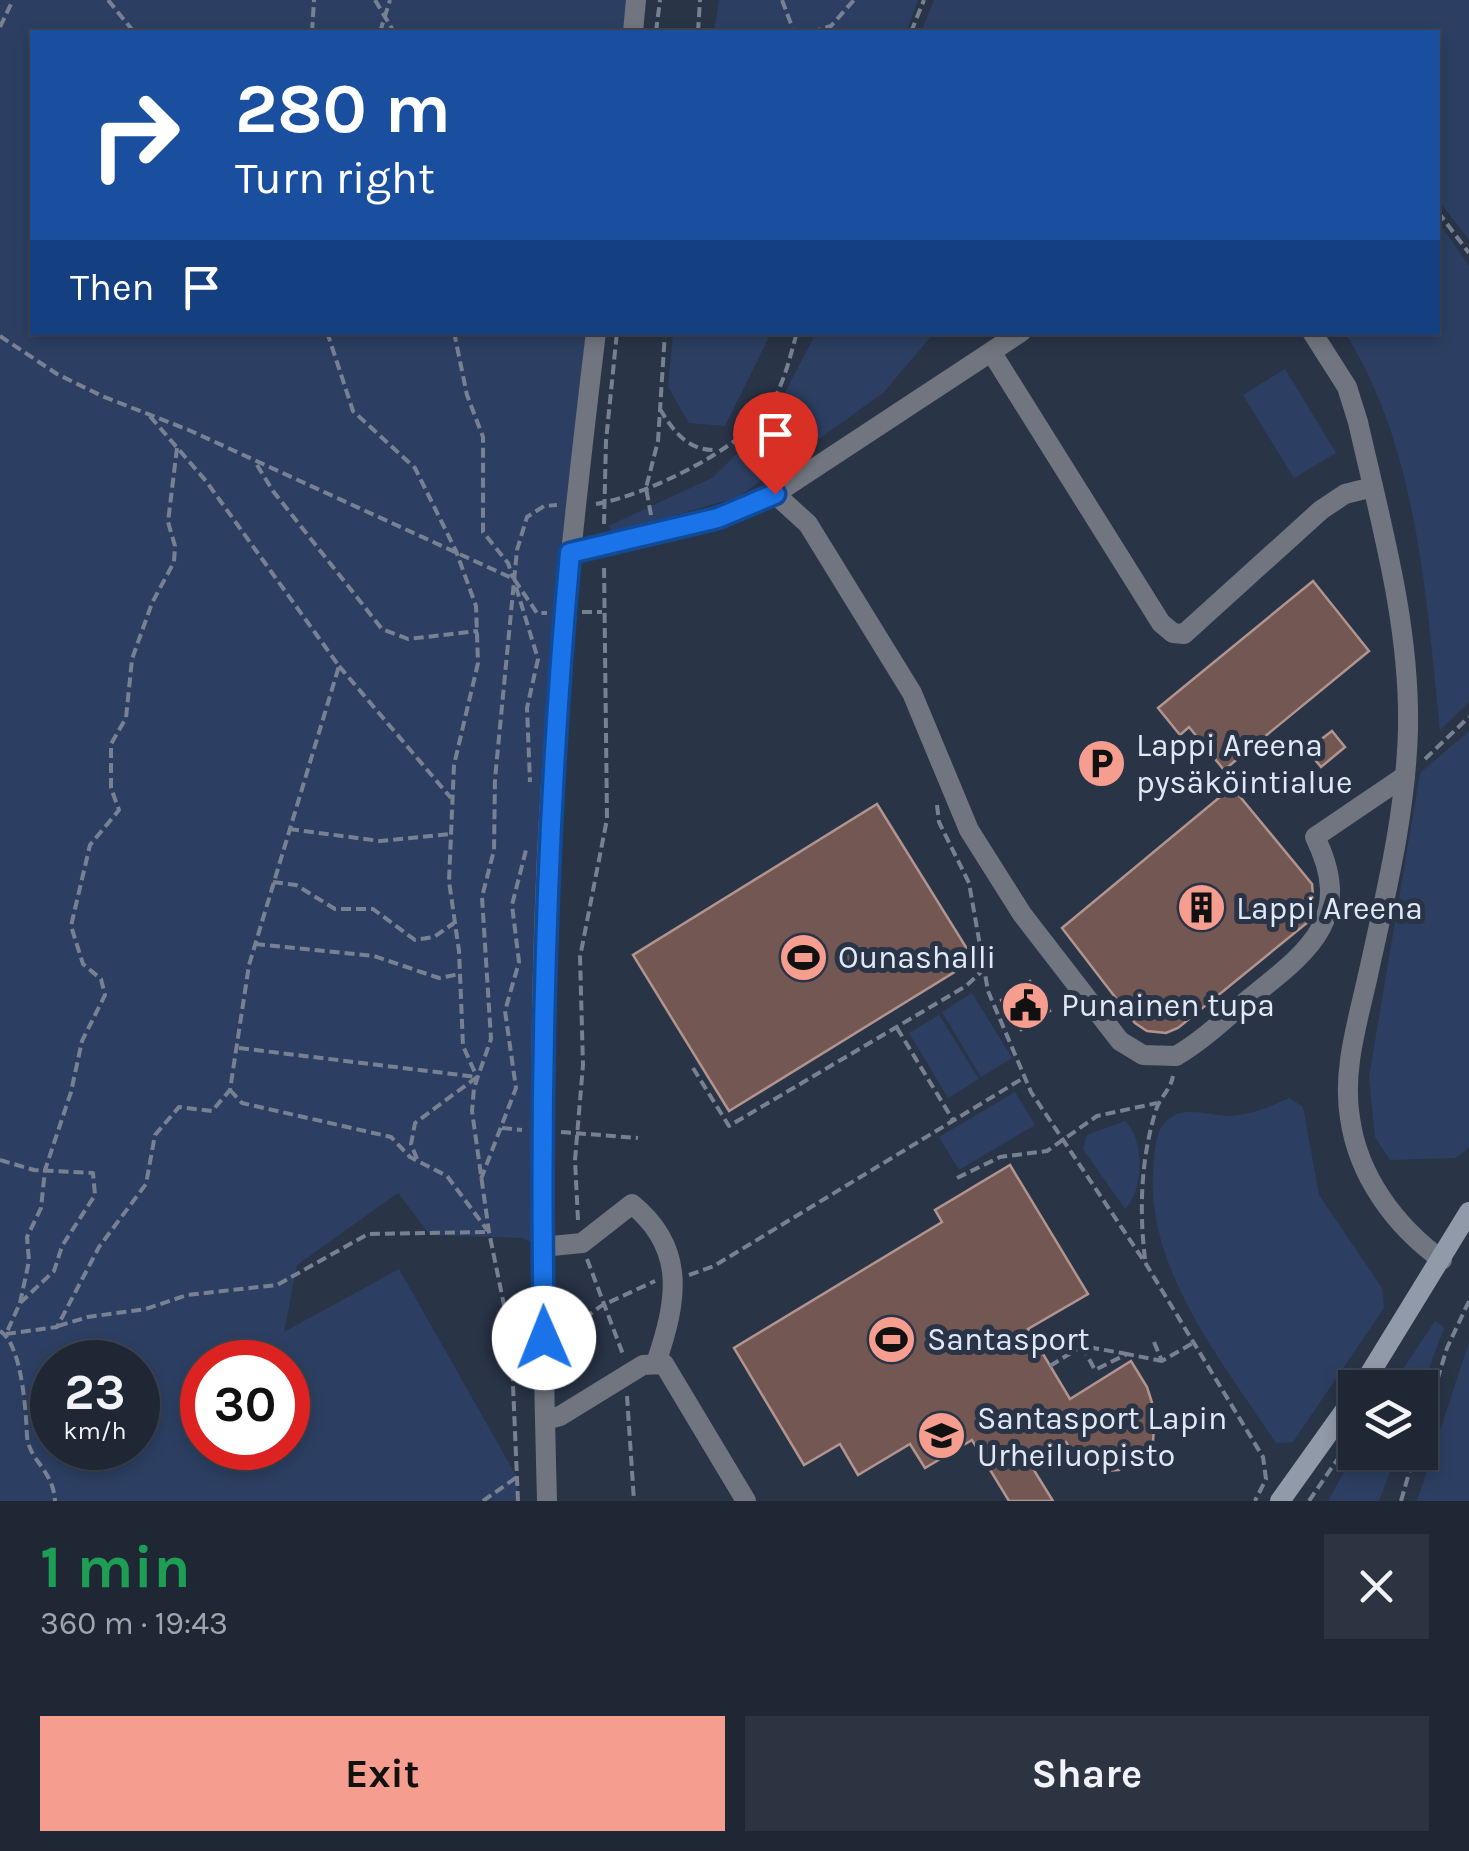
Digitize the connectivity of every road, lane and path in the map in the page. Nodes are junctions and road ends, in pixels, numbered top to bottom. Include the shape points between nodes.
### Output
1 (13, 0) edge
2 (108, 0) edge
3 (314, 0) edge
4 (375, 0) edge
5 (390, 0) edge
6 (636, 0) edge
7 (660, 0) edge
8 (700, 0) edge
9 (782, 0) edge
10 (854, 0) edge
11 (924, 0) edge
12 (386, 15) junction
13 (0, 28) edge
14 (132, 30) edge
15 (312, 30) edge
16 (381, 30) edge
17 (393, 30) edge
18 (633, 30) edge
19 (656, 30) edge
20 (698, 30) edge
21 (793, 30) edge
22 (818, 30) edge
23 (912, 30) edge
24 (1440, 215) edge
25 (1469, 253) edge
26 (328, 335) edge
27 (455, 335) edge
28 (596, 335) edge
29 (617, 335) edge
30 (665, 335) edge
31 (796, 335) edge
32 (1017, 335) edge
33 (1314, 335) edge
34 (0, 336) edge
35 (992, 353) junction
36 (660, 409) junction
37 (148, 414) junction
38 (178, 447) junction
39 (720, 450) junction
40 (256, 462) junction
41 (1373, 487) junction
42 (646, 488) junction
43 (775, 494) junction
44 (604, 503) junction
45 (574, 506) junction
46 (654, 536) junction
47 (605, 546) junction
48 (456, 552) junction
49 (570, 553) junction
50 (514, 579) junction
51 (537, 614) dead end
52 (478, 631) junction
53 (338, 666) junction
54 (1469, 717) edge
55 (1405, 775) junction
56 (936, 792) dead end
57 (532, 794) dead end
58 (452, 798) junction
59 (532, 828) dead end
60 (289, 829) junction
61 (450, 834) junction
62 (273, 882) junction
63 (455, 923) junction
64 (255, 944) junction
65 (983, 970) junction
66 (460, 974) junction
67 (897, 1028) junction
68 (237, 1048) junction
69 (1176, 1056) junction
70 (693, 1068) dead end
71 (1025, 1077) junction
72 (477, 1078) junction
73 (230, 1090) junction
74 (711, 1097) junction
75 (702, 1102) dead end
76 (1158, 1103) junction
77 (953, 1120) junction
78 (502, 1128) junction
79 (542, 1131) junction
80 (577, 1133) junction
81 (638, 1138) dead end
82 (1063, 1140) junction
83 (0, 1160) edge
84 (420, 1164) junction
85 (45, 1170) junction
86 (957, 1178) dead end
87 (480, 1179) junction
88 (1469, 1212) edge
89 (489, 1232) junction
90 (582, 1243) junction
91 (542, 1248) junction
92 (1442, 1260) junction
93 (1146, 1264) junction
94 (673, 1276) junction
95 (1469, 1300) edge
96 (20, 1303) junction
97 (57, 1327) junction
98 (3, 1333) edge
99 (1154, 1342) dead end
100 (1194, 1342) junction
101 (1082, 1346) junction
102 (1127, 1354) junction
103 (1162, 1360) junction
104 (656, 1363) junction
105 (1050, 1366) dead end
106 (1372, 1370) edge
107 (1438, 1378) edge
108 (1338, 1416) edge
109 (545, 1420) junction
110 (1338, 1459) edge
111 (1410, 1470) edge
112 (517, 1478) junction
113 (1271, 1496) edge
114 (55, 1501) edge
115 (483, 1501) edge
116 (518, 1501) edge
117 (547, 1501) edge
118 (746, 1501) edge
119 (1254, 1501) edge
120 (1309, 1501) edge
121 (1401, 1501) edge

1 - 13 path
2 - 14 path
3 - 15 path
4 - 12 path
5 - 12 path
6 - 18 street
7 - 19 path
8 - 20 path
9 - 21 path
10 - 22 path via 831,26
11 - 23 path
12 - 16 path
12 - 17 path
24 - 25 path
26 - 48 path via 352,411 415,468
27 - 50 path via 483,437 483,532
28 - 45 street
29 - 44 path
30 - 36 path
31 - 39 path via 774,401
32 - 35 street
33 - 41 street via 1347,387
34 - 37 path via 57,374
35 - 41 street via 1173,633 1184,634 1321,510
35 - 43 street
36 - 39 path via 682,438 697,448
36 - 42 path
37 - 38 path
37 - 40 path
38 - 53 path
38 - 85 path via 168,522 174,562 132,659 126,718 111,744 118,810 90,845 71,926 83,964 101,979 106,995 82,1041
39 - 42 path
40 - 48 path
40 - 52 path via 382,629 408,638
41 - 55 street via 1406,646
42 - 44 path
42 - 46 path
43 - 46 street
43 - 69 street via 808,524 912,692 969,830 1022,914 1120,1041 1143,1055
44 - 47 path
45 - 49 street
45 - 50 path via 544,506 527,516
46 - 47 street
47 - 49 street
47 - 80 path via 607,820 580,957
48 - 50 path
48 - 52 path via 471,585
49 - 79 street via 550,803
50 - 51 path
50 - 57 path via 538,659 527,708
50 - 72 path via 494,850 482,897 491,1039
52 - 58 path
53 - 58 path
53 - 60 path
54 - 55 path
55 - 69 street via 1315,837 1326,860 1329,905 1305,954
55 - 92 street via 1400,829 1350,1064 1350,1119 1370,1180 1407,1232
56 - 65 path via 939,822 968,883
58 - 61 path
59 - 78 path via 512,905 519,962 506,1010 516,1088
60 - 61 path via 380,841
60 - 62 path
61 - 63 path
62 - 63 path via 296,885 334,909 373,909 415,940
62 - 64 path
63 - 66 path
64 - 66 path via 374,956 439,978
64 - 68 path
65 - 67 path
65 - 71 path
66 - 72 path via 463,1046
67 - 74 path via 729,1126
67 - 77 path
68 - 72 path
68 - 73 path
69 - 76 path via 1168,1095
70 - 74 path
71 - 77 path
71 - 82 path
72 - 84 path via 415,1124 411,1144
72 - 87 path via 472,1111
73 - 84 path via 242,1103 391,1136
73 - 97 path via 212,1111 179,1107 155,1135 146,1184 99,1247
74 - 75 path
76 - 82 path via 1098,1116
76 - 93 path via 1144,1170
77 - 94 path via 714,1266
78 - 79 path
78 - 87 path
79 - 80 path
79 - 91 street
80 - 81 path
80 - 90 path
82 - 86 path
82 - 93 path
83 - 85 path
84 - 89 path via 448,1176
85 - 96 path via 41,1208 27,1237
85 - 96 path via 92,1174 95,1195 54,1271
87 - 89 path
88 - 92 street
89 - 97 path via 368,1234 277,1285 187,1295
89 - 112 path via 511,1339
90 - 91 street
90 - 94 path via 601,1306
90 - 94 street via 632,1204 666,1240
91 - 109 street
92 - 106 street
93 - 100 path
94 - 104 street
95 - 107 path
96 - 98 path
97 - 98 path
98 - 114 path via 28,1406 27,1438 52,1477
99 - 103 path
100 - 103 path
100 - 113 path via 1263,1457
101 - 102 path
101 - 102 path via 1095,1370
101 - 105 path
102 - 103 path
104 - 109 street via 642,1364
104 - 118 street via 664,1364
108 - 113 street
109 - 117 street
110 - 120 path
111 - 121 path
112 - 115 path
112 - 116 path
113 - 119 path

